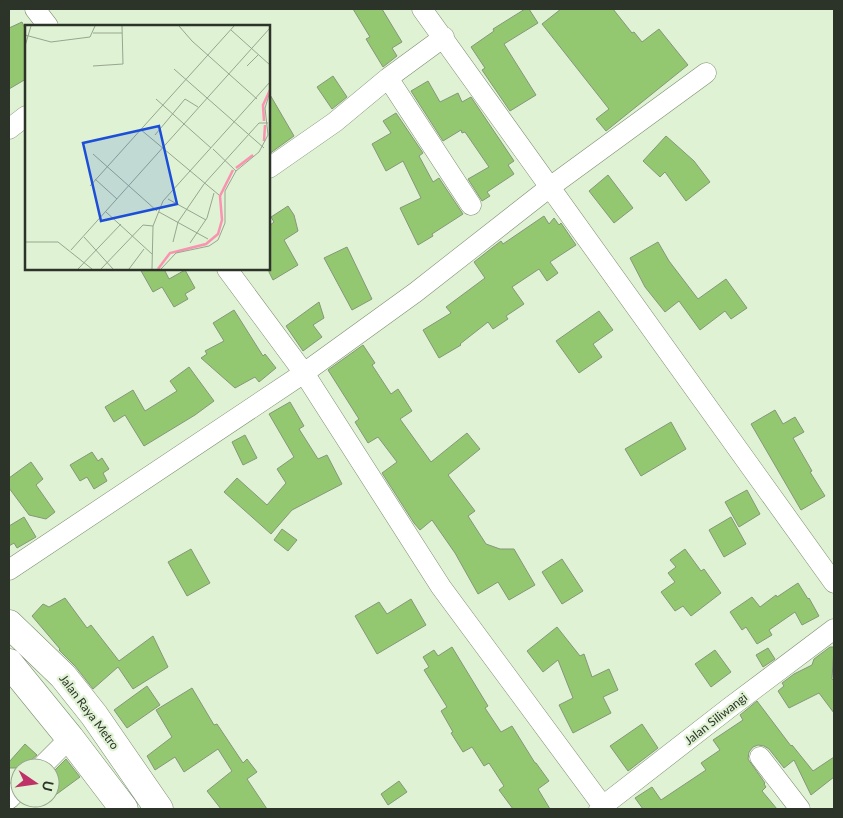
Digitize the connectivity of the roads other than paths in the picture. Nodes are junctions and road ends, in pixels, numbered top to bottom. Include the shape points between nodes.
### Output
1 (35, 9) edge
2 (422, 9) edge
3 (47, 25) edge
4 (444, 37) junction
5 (706, 73) dead end
6 (388, 78) junction
7 (25, 117) edge
8 (9, 129) edge
9 (270, 167) edge
10 (550, 187) junction
11 (472, 205) dead end
12 (228, 270) edge
13 (304, 374) junction
14 (9, 570) edge
15 (834, 583) edge
16 (9, 624) edge
17 (834, 629) edge
18 (9, 663) edge
19 (70, 738) junction
20 (760, 757) dead end
21 (50, 758) edge
22 (603, 808) edge
23 (124, 809) edge
24 (158, 809) edge
25 (800, 809) edge

1 - 3 street
2 - 4 street
4 - 6 street
4 - 10 street
5 - 10 street
6 - 9 street via 336,122
6 - 11 street
7 - 8 street
10 - 13 street
10 - 15 street
12 - 13 street
13 - 14 street
13 - 22 street via 441,587
16 - 24 highway, Jalan Raya Metro via 63,676 94,715
17 - 22 street, Jalan Siliwangi
18 - 19 highway
19 - 21 street
19 - 23 highway
20 - 25 street

